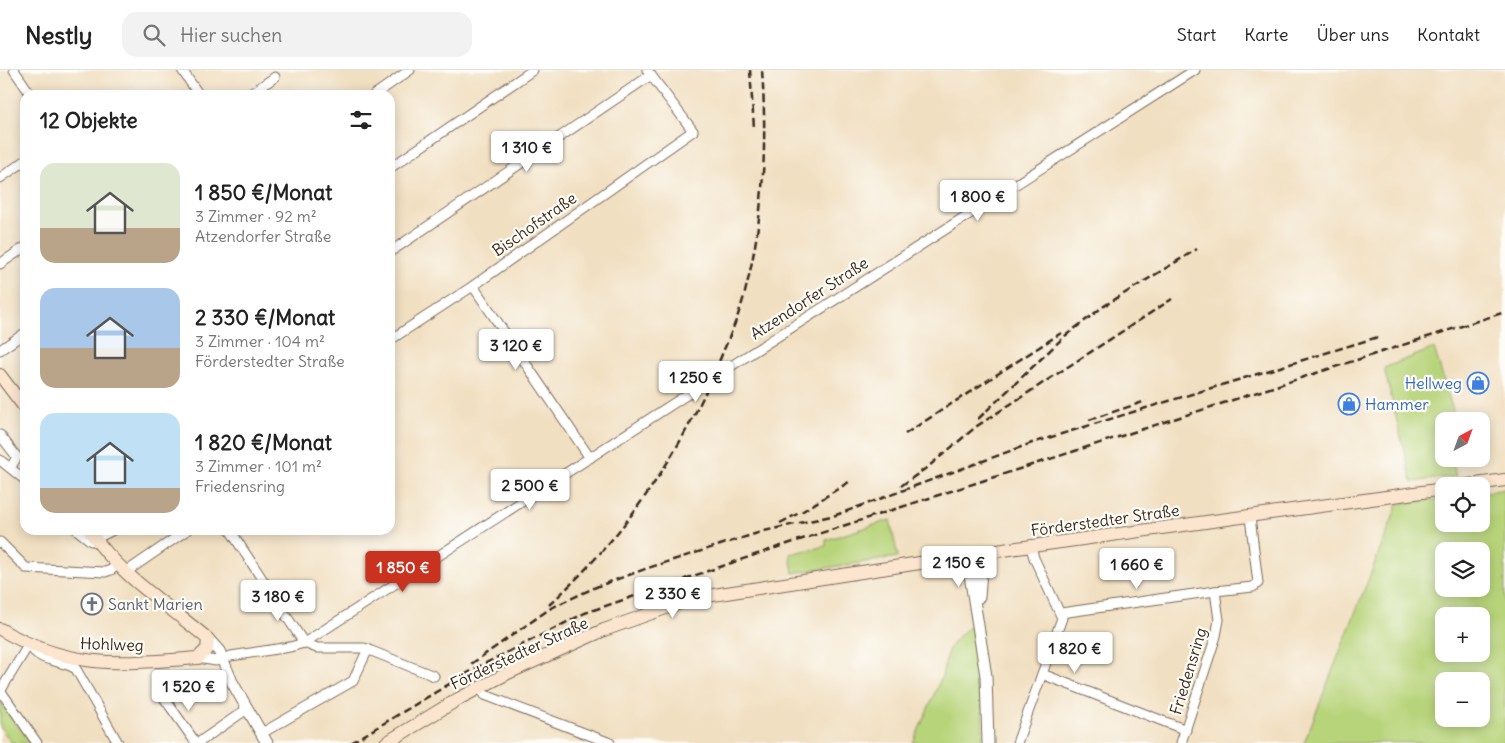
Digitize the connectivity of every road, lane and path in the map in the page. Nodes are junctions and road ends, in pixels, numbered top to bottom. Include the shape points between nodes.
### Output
1 (14, 70) edge
2 (182, 70) edge
3 (410, 70) edge
4 (533, 70) edge
5 (1196, 70) edge
6 (273, 72) edge
7 (649, 73) edge
8 (28, 90) edge
9 (196, 90) edge
10 (254, 90) edge
11 (381, 90) edge
12 (20, 164) edge
13 (395, 165) edge
14 (0, 178) edge
15 (395, 249) edge
16 (20, 250) edge
17 (0, 264) edge
18 (472, 286) junction
19 (20, 336) edge
20 (395, 337) edge
21 (0, 350) edge
22 (0, 376) edge
23 (20, 402) edge
24 (0, 435) edge
25 (590, 458) junction
26 (0, 460) edge
27 (11, 467) junction
28 (20, 475) edge
29 (1505, 480) edge
30 (1490, 482) edge
31 (1435, 490) edge
32 (1250, 516) junction
33 (82, 535) edge
34 (93, 535) edge
35 (178, 535) edge
36 (233, 535) edge
37 (0, 542) edge
38 (1031, 547) junction
39 (992, 552) junction
40 (967, 556) junction
41 (122, 568) junction
42 (1216, 592) junction
43 (975, 603) junction
44 (1061, 613) junction
45 (0, 628) edge
46 (208, 640) junction
47 (304, 643) junction
48 (29, 644) junction
49 (368, 649) junction
50 (198, 658) junction
51 (222, 659) junction
52 (1042, 674) junction
53 (434, 676) dead end
54 (479, 687) junction
55 (0, 690) edge
56 (162, 695) dead end
57 (247, 709) junction
58 (1186, 730) junction
59 (264, 738) edge
60 (37, 743) edge
61 (118, 743) edge
62 (197, 743) edge
63 (386, 743) edge
64 (610, 743) edge
65 (988, 743) edge
66 (1017, 743) edge
67 (1181, 743) edge

1 - 8 street
2 - 9 street
3 - 11 street
4 - 13 street
5 - 25 street, Atzendorfer Straße
6 - 10 street
7 - 15 street
7 - 18 street, Bischofstraße via 693,131
12 - 14 street
16 - 17 street
18 - 20 street, Bischofstraße
18 - 25 street
19 - 21 street
22 - 23 main road
24 - 27 street via 17,457
25 - 47 street, Atzendorfer Straße
26 - 27 street
27 - 28 street
29 - 30 main road
31 - 32 main road, Förderstedter Straße
32 - 38 main road, Förderstedter Straße
32 - 42 street via 1258,583 1253,587
33 - 34 street via 86,539
34 - 41 main road
35 - 41 street
36 - 47 street
37 - 41 street via 26,568 105,572
38 - 39 main road, Förderstedter Straße
38 - 44 street
39 - 40 main road, Förderstedter Straße
39 - 43 street via 981,571 980,596
40 - 43 street
40 - 54 main road, Förderstedter Straße via 694,598 577,642
41 - 46 main road
42 - 44 street
42 - 58 street, Friedensring via 1219,620 1216,636
43 - 65 street via 988,691
44 - 52 street
45 - 48 main road, Hohlweg
46 - 50 main road via 207,648
46 - 51 street
47 - 49 street via 317,648
47 - 51 street, Atzendorfer Straße
48 - 50 main road, Hohlweg via 59,655 120,664
48 - 55 street
48 - 61 street via 40,656 76,669
49 - 53 street
49 - 59 street via 353,681
50 - 51 street, Atzendorfer Straße
51 - 57 street
52 - 58 street, Friedensring
52 - 66 street
54 - 63 main road, Förderstedter Straße
54 - 64 street via 485,695
55 - 60 street
56 - 62 street
57 - 59 street
57 - 62 street
58 - 67 street, Friedensring

